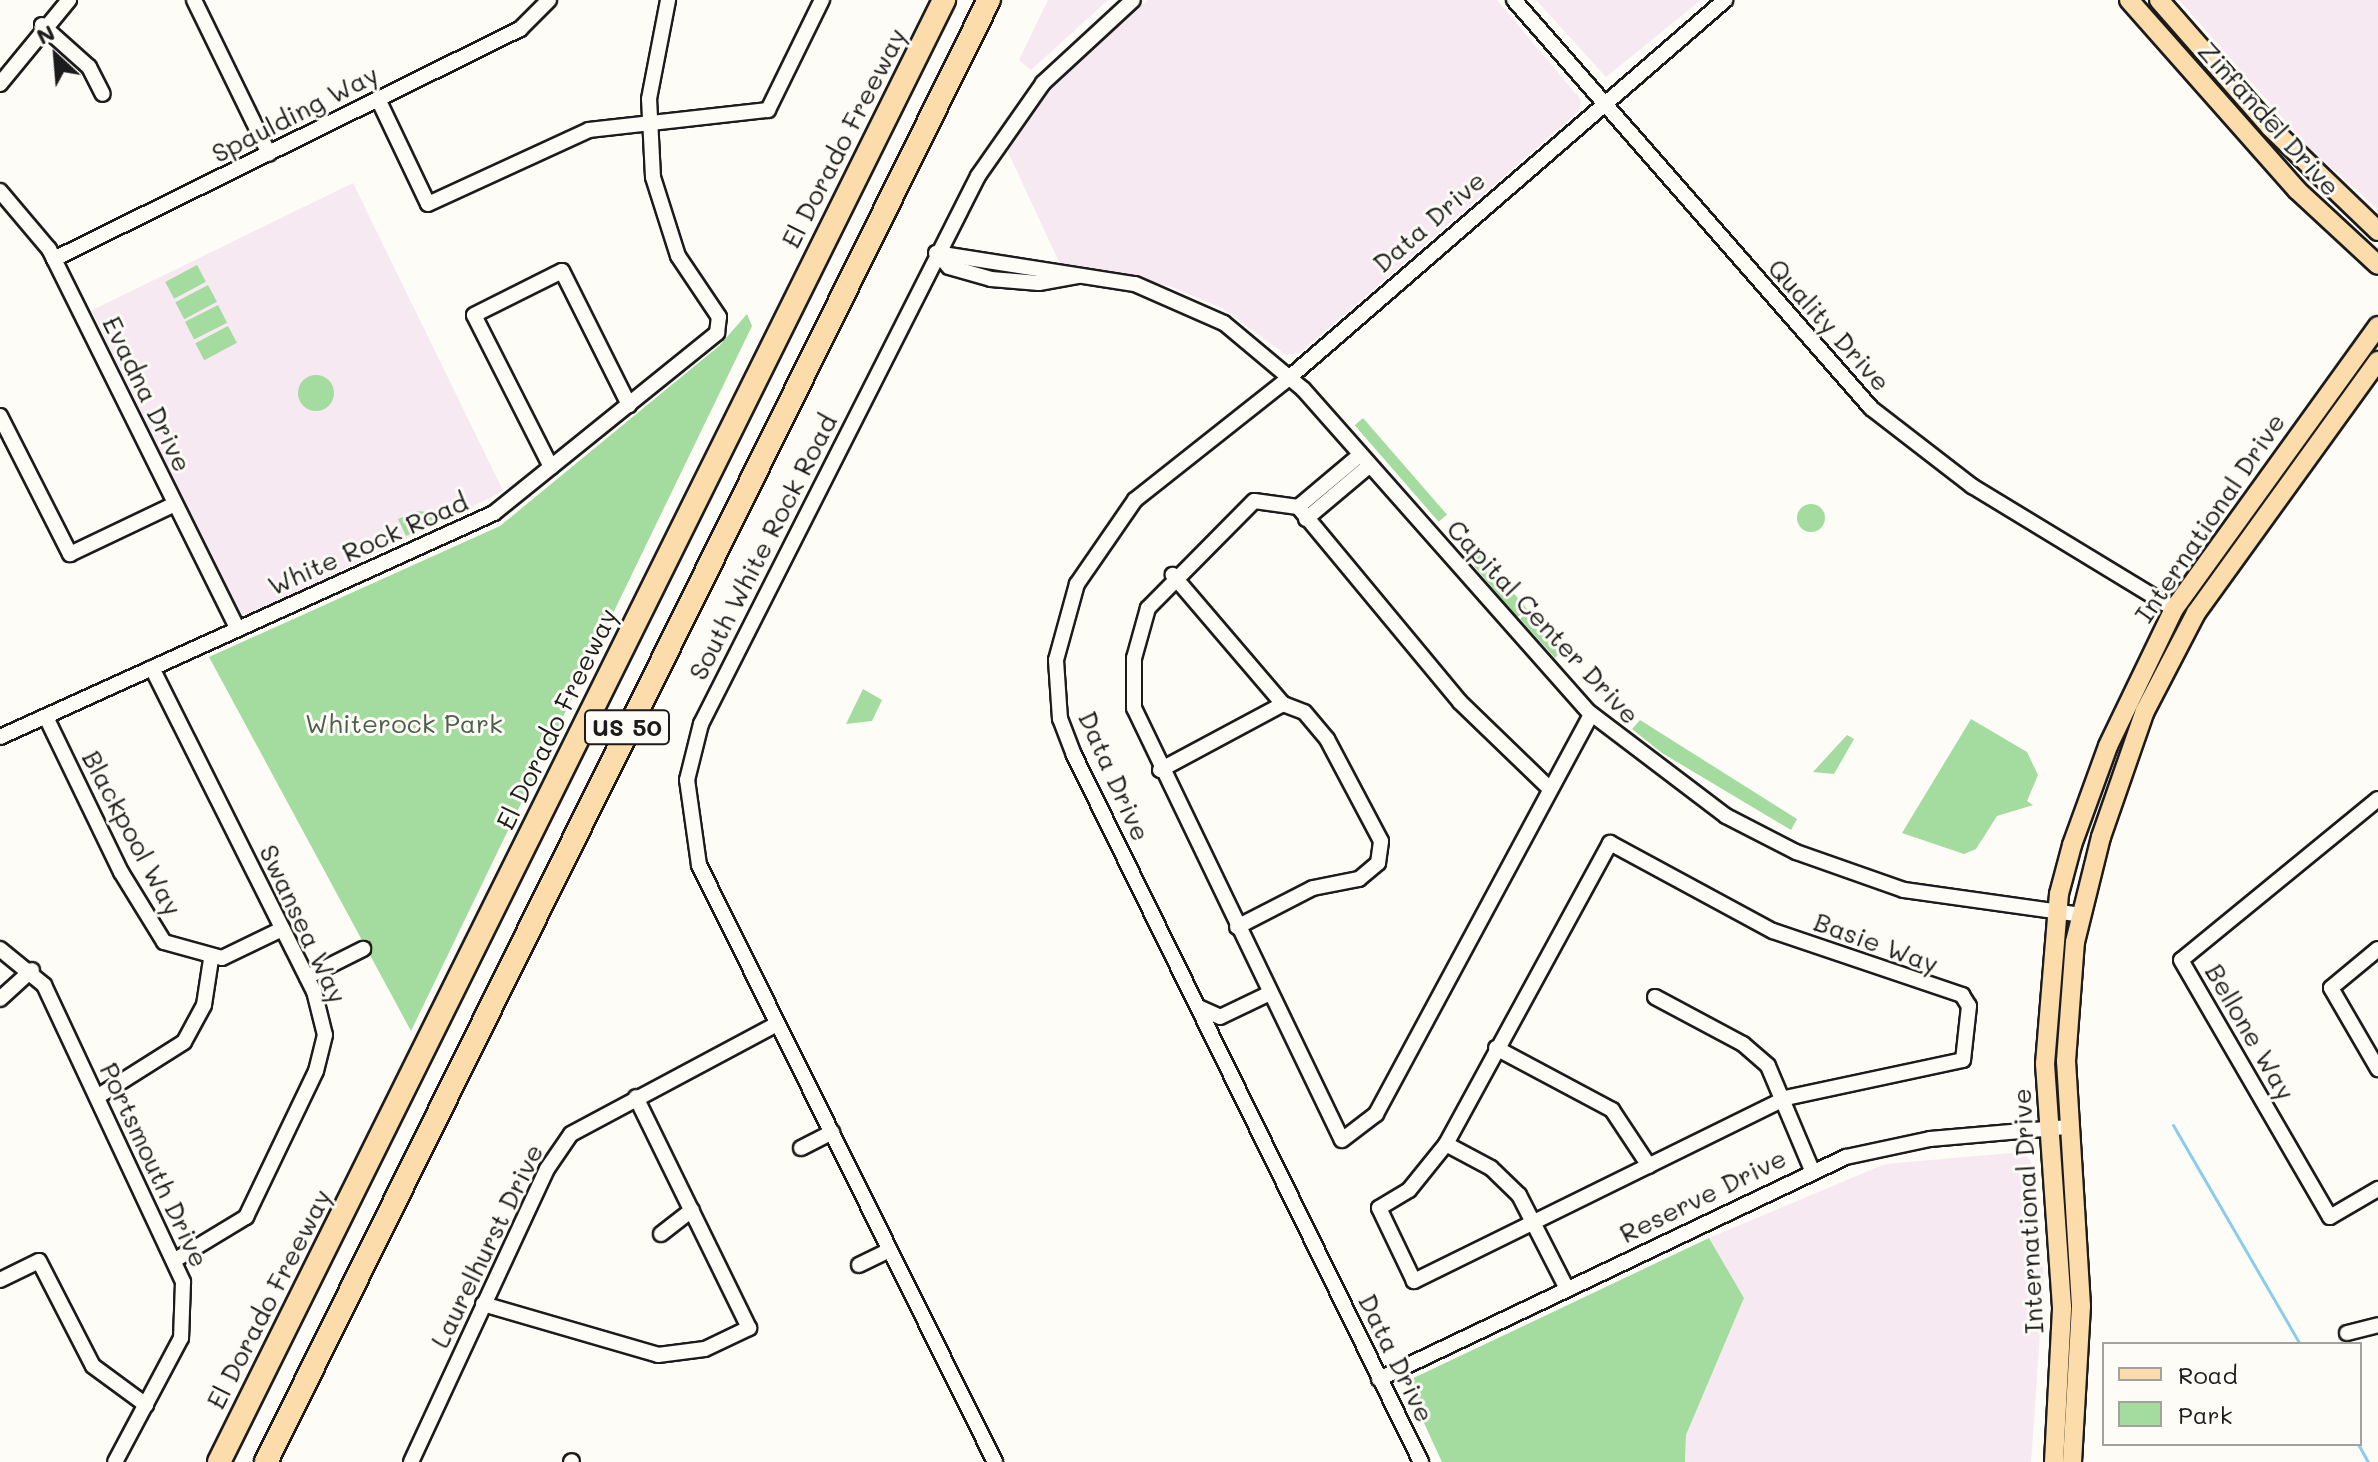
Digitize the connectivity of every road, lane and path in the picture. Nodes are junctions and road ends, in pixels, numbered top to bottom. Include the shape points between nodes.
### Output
1 (69, 0) edge
2 (194, 0) edge
3 (549, 0) edge
4 (668, 0) edge
5 (822, 0) edge
6 (944, 0) edge
7 (989, 0) edge
8 (1133, 0) edge
9 (1514, 0) edge
10 (1725, 0) edge
11 (2129, 0) edge
12 (2159, 0) edge
13 (42, 25) junction
14 (0, 84) edge
15 (103, 94) dead end
16 (378, 99) junction
17 (1604, 105) junction
18 (648, 118) junction
19 (269, 154) junction
20 (0, 191) edge
21 (2378, 231) edge
22 (936, 253) junction
23 (54, 259) junction
24 (2378, 265) edge
25 (2378, 326) edge
26 (2378, 361) edge
27 (1290, 377) junction
28 (629, 405) junction
29 (0, 416) edge
30 (1364, 460) junction
31 (551, 467) junction
32 (175, 504) junction
33 (2243, 509) junction
34 (1302, 513) junction
35 (1173, 575) junction
36 (2174, 609) junction
37 (2196, 613) junction
38 (237, 628) junction
39 (152, 668) junction
40 (1283, 704) junction
41 (1591, 714) junction
42 (46, 717) junction
43 (0, 737) edge
44 (2128, 752) junction
45 (1160, 770) junction
46 (1549, 788) junction
47 (2378, 799) edge
48 (2059, 914) junction
49 (2081, 915) junction
50 (1237, 927) junction
51 (282, 929) junction
52 (0, 949) edge
53 (363, 949) dead end
54 (2378, 949) edge
55 (211, 959) junction
56 (32, 970) junction
57 (307, 977) junction
58 (1270, 993) junction
59 (1655, 997) dead end
60 (0, 999) edge
61 (1198, 1007) junction
62 (777, 1024) junction
63 (1496, 1048) junction
64 (2378, 1069) edge
65 (97, 1097) junction
66 (636, 1097) junction
67 (1786, 1098) junction
68 (2068, 1127) junction
69 (2047, 1129) junction
70 (832, 1132) junction
71 (1446, 1144) junction
72 (801, 1148) dead end
73 (1649, 1166) junction
74 (1812, 1170) junction
75 (2378, 1189) edge
76 (692, 1210) junction
77 (1535, 1225) junction
78 (661, 1234) dead end
79 (890, 1250) junction
80 (175, 1260) junction
81 (859, 1265) dead end
82 (0, 1280) edge
83 (1567, 1289) junction
84 (483, 1304) junction
85 (2378, 1325) edge
86 (2347, 1333) dead end
87 (1379, 1379) junction
88 (146, 1405) junction
89 (247, 1405) junction
90 (267, 1460) edge
91 (415, 1461) edge
92 (115, 1462) edge
93 (205, 1462) edge
94 (219, 1462) edge
95 (995, 1462) edge
96 (1421, 1462) edge
97 (2054, 1462) edge
98 (2072, 1462) edge

1 - 13 street
2 - 19 street
3 - 16 street, Spaulding Way via 520,29
4 - 18 street
5 - 18 street via 768,110
6 - 89 highway, El Dorado Freeway / US 50
7 - 90 highway, US 50
8 - 22 street via 1075,49 1018,115
9 - 17 street, Quality Drive
10 - 17 street, Data Drive
11 - 24 main road, Zinfandel Drive via 2314,209
12 - 21 main road, Zinfandel Drive via 2270,127
13 - 14 street
13 - 15 street via 89,67
16 - 18 street via 428,204 569,136
16 - 19 street, Spaulding Way
17 - 27 street, Data Drive
17 - 36 street, Quality Drive via 1882,418 1962,479
18 - 28 street, White Rock Road via 663,217 678,256 719,317 717,333
19 - 23 street, Spaulding Way
20 - 23 street, Evadna Drive
22 - 27 street, Capital Center Drive via 1135,284 1202,312
22 - 62 street, South White Rock Road via 691,754 686,806 695,851
23 - 32 street, Evadna Drive
25 - 33 main road, International Drive
26 - 37 main road, International Drive
27 - 30 street, Capital Center Drive
27 - 61 street, Data Drive via 1144,492 1104,537 1077,584 1056,660 1068,743
28 - 31 street, White Rock Road
28 - 31 street via 562,271 474,315
29 - 32 street via 70,554
30 - 34 street
30 - 41 street, Capital Center Drive
31 - 38 street, White Rock Road via 494,513
32 - 38 street, Evadna Drive
33 - 36 main road, International Drive
33 - 37 main road via 2190,601
34 - 35 street via 1254,501
34 - 46 street via 1460,702
35 - 40 street
35 - 45 street via 1148,608 1134,658 1134,708
36 - 44 main road via 2180,617 2133,711
36 - 48 main road, International Drive via 2108,746 2072,845
37 - 44 main road, International Drive
38 - 39 street, White Rock Road
39 - 42 street, White Rock Road
39 - 51 street, Swansea Way
40 - 45 street
40 - 50 street via 1304,712 1327,739 1381,841 1378,863 1359,879 1313,888
41 - 46 street
41 - 48 street, Capital Center Drive via 1694,796 1796,852 1941,899
42 - 43 street, White Rock Road
42 - 55 street, Blackpool Way via 150,924 173,948
44 - 49 main road, International Drive
45 - 50 street
46 - 58 street via 1376,1114 1342,1140
47 - 75 street, Bellone Way via 2181,960 2330,1217
48 - 49 street, Capital Center Drive
48 - 69 main road, International Drive
49 - 68 main road, International Drive via 2066,1061
50 - 58 street
51 - 55 street via 243,952
51 - 57 street, Swansea Way
52 - 56 street, Portsmouth Drive
53 - 57 street
54 - 64 street via 2331,988
55 - 65 street via 204,1005 184,1042
56 - 60 street
56 - 65 street, Portsmouth Drive
57 - 80 street, Swansea Way via 324,1028 316,1071 246,1217
58 - 61 street via 1220,1017
59 - 67 street via 1743,1044 1768,1066
61 - 87 street, Data Drive
62 - 66 street, Laurelhurst Drive
62 - 70 street, South White Rock Road
63 - 67 street, Basie Way via 1610,843 1773,931 1962,995 1969,1006 1963,1060
63 - 71 street, Basie Way
63 - 73 street via 1612,1110
65 - 80 street, Portsmouth Drive
66 - 76 street
66 - 84 street, Laurelhurst Drive via 580,1128 554,1158
67 - 73 street, Basie Way
67 - 74 street
68 - 69 street, Reserve Drive
68 - 98 main road, International Drive via 2081,1306
69 - 74 street, Reserve Drive via 1903,1143
69 - 97 main road, International Drive via 2062,1307
70 - 72 street
70 - 79 street, South White Rock Road
71 - 77 street via 1504,1177
71 - 77 street, Basie Way via 1409,1190 1379,1208 1414,1281
73 - 77 street, Basie Way
74 - 83 street, Reserve Drive
76 - 78 street
76 - 84 street via 749,1328 716,1346 646,1354
77 - 83 street
79 - 81 street
79 - 95 street, South White Rock Road
80 - 88 street, Portsmouth Drive via 184,1326
82 - 88 street via 39,1261 93,1366
83 - 87 street, Reserve Drive
84 - 91 street, Laurelhurst Drive
85 - 86 street
87 - 96 street, Data Drive
88 - 92 street, Portsmouth Drive
89 - 93 highway
89 - 94 highway, El Dorado Freeway / US 50

